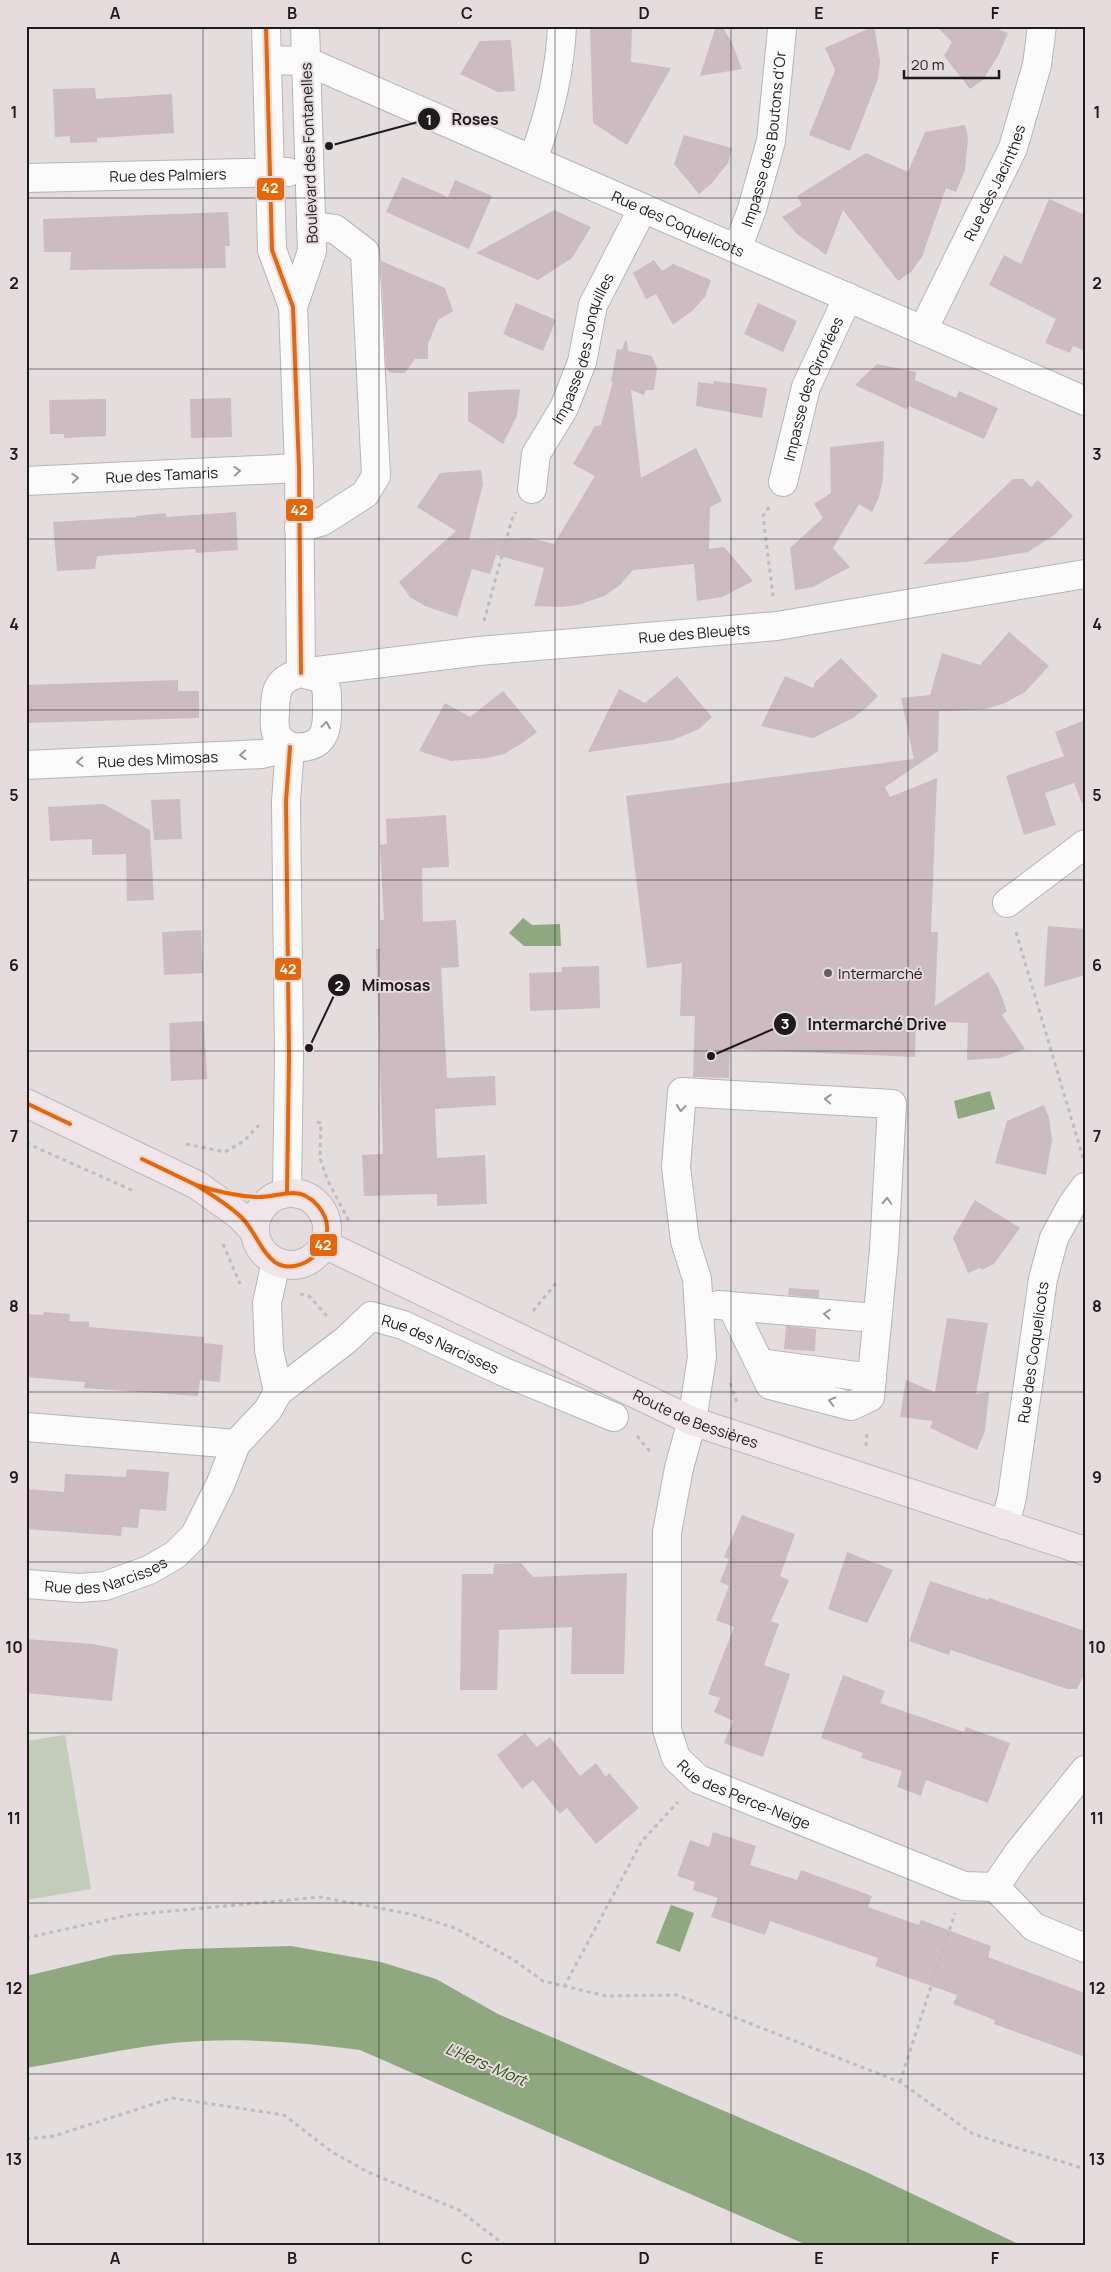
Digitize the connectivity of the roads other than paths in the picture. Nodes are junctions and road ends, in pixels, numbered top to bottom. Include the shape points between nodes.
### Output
1 (266, 26) edge
2 (305, 26) edge
3 (562, 26) edge
4 (1042, 26) edge
5 (782, 29) dead end
6 (267, 60) junction
7 (306, 61) junction
8 (533, 160) junction
9 (310, 172) junction
10 (271, 173) junction
11 (26, 178) edge
12 (643, 208) junction
13 (311, 226) junction
14 (737, 249) junction
15 (848, 297) junction
16 (293, 307) junction
17 (923, 330) junction
18 (1085, 401) edge
19 (299, 468) junction
20 (26, 481) edge
21 (782, 482) road end
22 (532, 489) road end
23 (299, 528) junction
24 (1085, 574) edge
25 (301, 673) junction
26 (290, 747) junction
27 (26, 765) edge
28 (1085, 844) edge
29 (1007, 903) road end
30 (26, 1103) edge
31 (196, 1185) junction
32 (1085, 1187) edge
33 (280, 1195) junction
34 (254, 1231) junction
35 (324, 1244) junction
36 (276, 1262) junction
37 (698, 1304) junction
38 (732, 1307) junction
39 (876, 1318) junction
40 (278, 1392) junction
41 (614, 1417) road end
42 (692, 1421) junction
43 (26, 1426) edge
44 (236, 1444) junction
45 (1005, 1525) junction
46 (1085, 1551) edge
47 (26, 1584) edge
48 (1085, 1770) edge
49 (995, 1887) junction
50 (1085, 1948) edge

1 - 6 street, Boulevard des Fontanelles
2 - 7 street, Boulevard des Fontanelles
3 - 8 street via 547,120
4 - 17 street, Rue des Jacinthes via 1037,65 1013,148
5 - 14 street, Impasse des Boutons d'Or via 771,141
6 - 7 street, Rue des Coquelicots
6 - 10 street, Boulevard des Fontanelles
7 - 8 street, Rue des Coquelicots
7 - 9 street, Boulevard des Fontanelles
8 - 12 street, Rue des Coquelicots
9 - 10 street, Rue des Palmiers
9 - 13 street, Boulevard des Fontanelles
10 - 11 street, Rue des Palmiers
10 - 16 street, Boulevard des Fontanelles via 272,250
12 - 14 street, Rue des Coquelicots
12 - 22 street, Impasse des Jonquilles via 594,305 582,362 568,399 536,454
13 - 16 street, Boulevard des Fontanelles via 312,251
13 - 23 street via 335,229 365,252 376,476 365,494 323,521
14 - 15 street, Rue des Coquelicots
15 - 17 street, Rue des Coquelicots
15 - 21 street, Impasse des Giroflées via 806,387
16 - 19 street, Boulevard des Fontanelles
17 - 18 street, Rue des Coquelicots
20 -> 19 street, Rue des Tamaris
19 - 23 street, Boulevard des Fontanelles
23 - 25 street, Boulevard des Fontanelles
24 - 25 street, Rue des Bleuets via 777,626 479,651
25 - 26 street via 289,676 275,694 274,729 279,739
26 -> 25 street via 312,746 322,738 328,726 327,687 321,679
26 -> 27 street, Rue des Mimosas via 262,754
26 - 33 street via 286,801 289,1122
28 - 29 street
30 - 31 main road
31 - 33 main road via 246,1195
31 - 34 main road
32 - 45 street, Rue des Coquelicots via 1054,1238 1043,1279 1012,1497
33 - 34 main road via 259,1212
33 - 35 main road via 302,1194 316,1202 325,1214 328,1229
34 - 36 main road via 261,1250
35 - 36 main road via 316,1256 304,1264 290,1266
35 - 42 main road, Route de Bessières
36 - 40 street via 267,1313
37 - 38 street
39 -> 37 street, Rue des Perce-Neige via 884,1250 892,1104 682,1092 676,1167 685,1242 697,1279
37 - 42 street, Rue des Perce-Neige via 702,1358
39 -> 38 street
39 -> 38 street via 871,1387 760,1363
40 - 41 street, Rue des Narcisses via 346,1340 371,1316 403,1325
40 - 44 street, Rue des Narcisses via 268,1410
42 - 45 main road, Route de Bessières
42 - 49 street, Rue des Perce-Neige via 667,1532 667,1730 676,1758 698,1780 964,1886
43 - 44 street
44 - 47 street, Rue des Narcisses via 220,1486 195,1535 175,1556 150,1570 105,1586 79,1588
45 - 46 main road, Route de Bessières
48 - 49 street
49 - 50 street via 1034,1927

